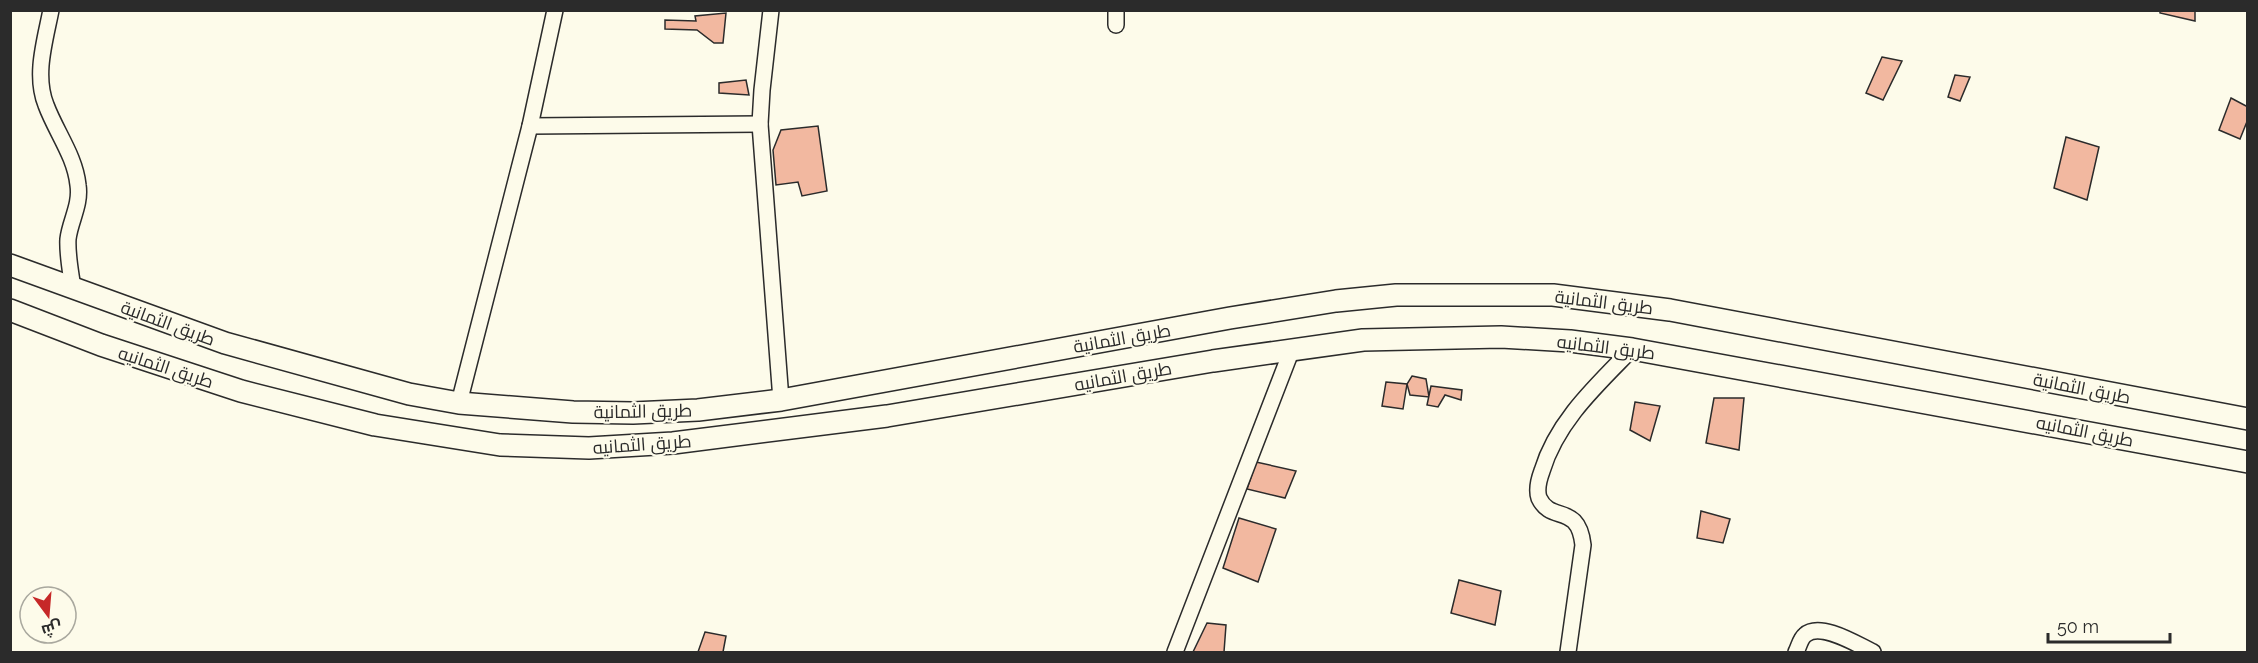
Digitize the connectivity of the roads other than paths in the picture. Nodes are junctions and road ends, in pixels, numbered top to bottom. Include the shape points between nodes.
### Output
1 (51, 10) edge
2 (555, 10) edge
3 (771, 10) edge
4 (760, 124) junction
5 (530, 126) junction
6 (10, 265) edge
7 (73, 289) junction
8 (10, 310) edge
9 (1292, 349) junction
10 (1632, 349) junction
11 (781, 400) junction
12 (459, 403) junction
13 (2247, 419) edge
14 (2247, 462) edge
15 (1175, 652) edge
16 (1568, 652) edge
17 (1796, 652) edge
18 (1874, 652) edge

1 - 7 street via 41,84 46,107 76,173 79,189 68,240
2 - 5 street
3 - 4 street
4 - 5 street
4 - 11 street
5 - 12 street
6 - 7 street, طريق الثمانية
7 - 12 street, طريق الثمانية via 225,344 409,394
8 - 9 street, طريق الثمانيه via 241,391 375,425 500,445 589,448 685,441 887,416
9 - 10 street, طريق الثمانيه via 1363,340 1501,337
9 - 15 street
10 - 14 street, طريق الثمانيه
10 - 16 street via 1564,424 1546,457 1537,487 1543,503 1575,520 1581,529
11 - 12 street, طريق الثمانية via 633,413
11 - 13 street, طريق الثمانية via 1336,301 1396,294 1553,295 1670,310
17 - 18 street via 1802,637 1809,632 1826,631

